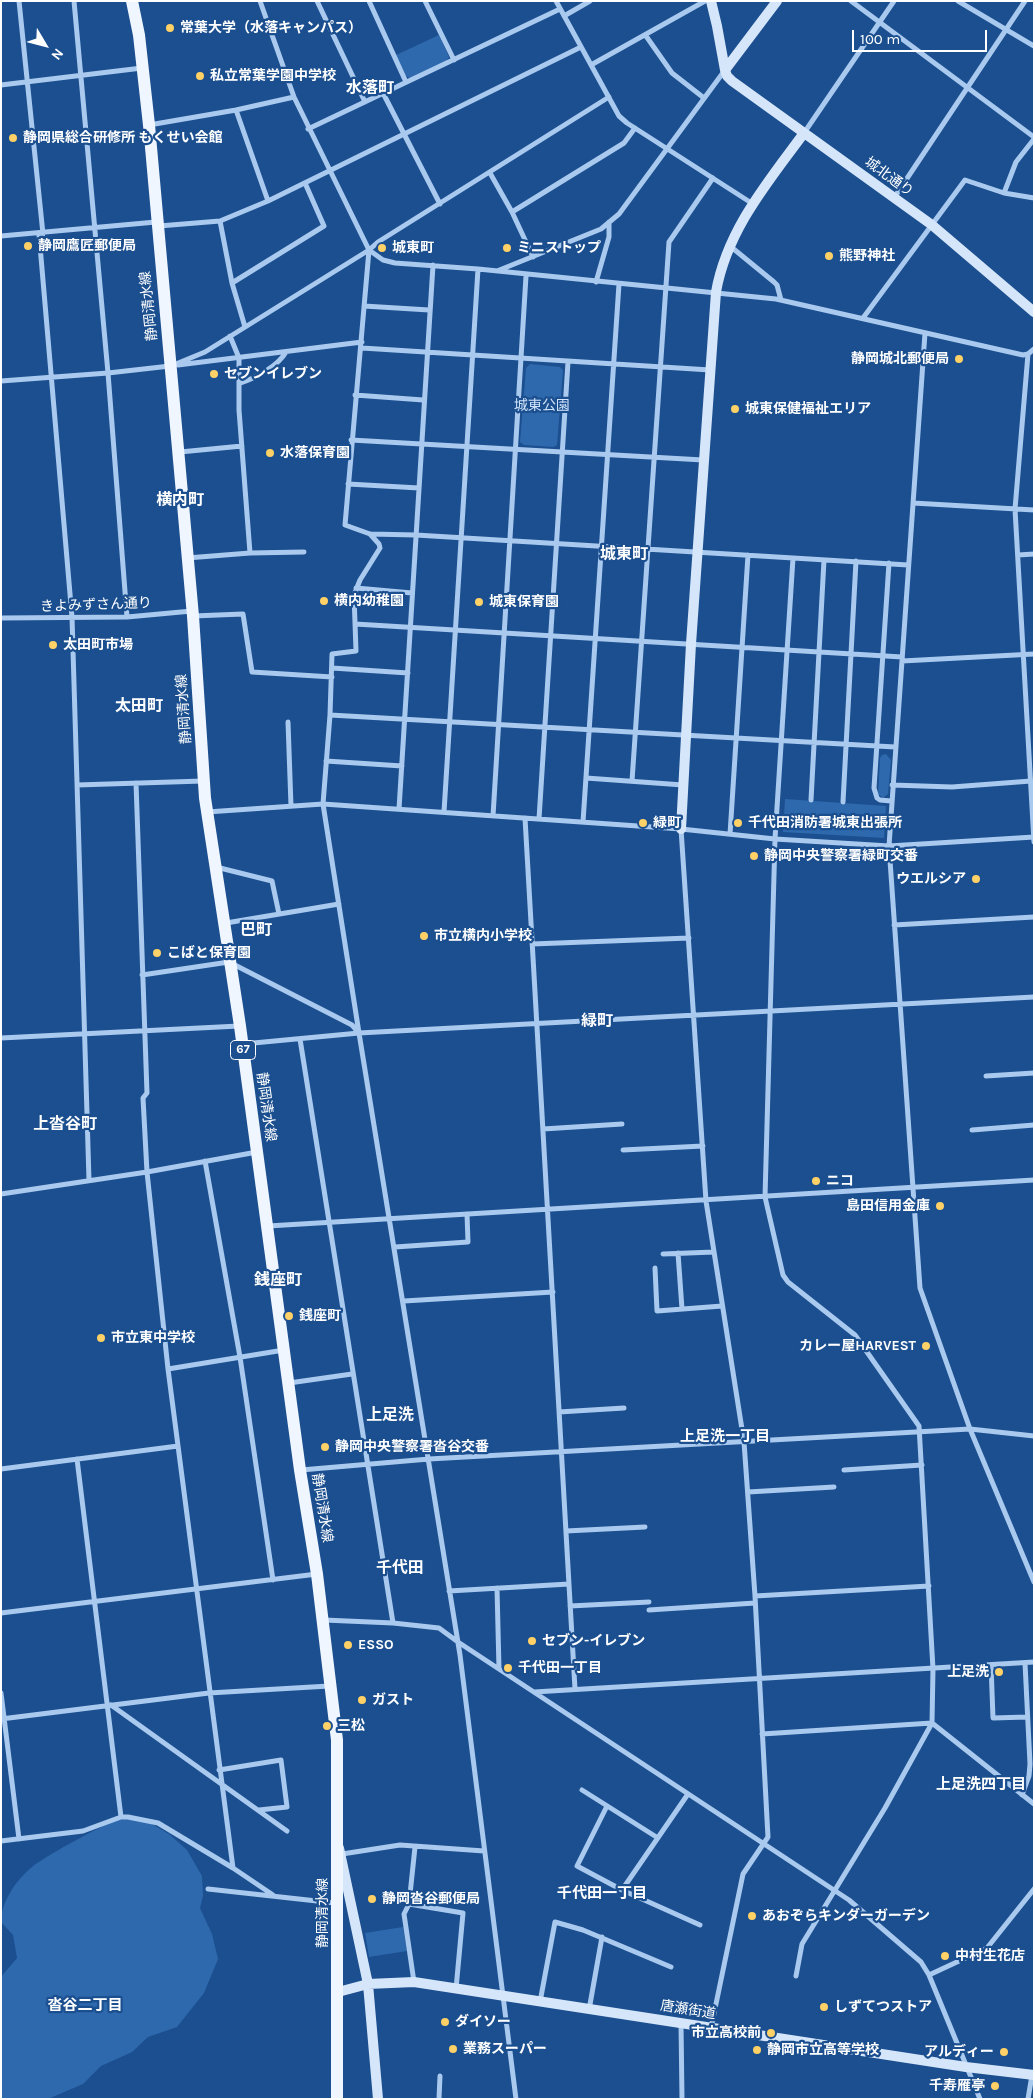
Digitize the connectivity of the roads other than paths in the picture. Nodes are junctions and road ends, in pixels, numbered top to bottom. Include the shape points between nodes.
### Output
1 (19, 1) edge
2 (74, 1) edge
3 (132, 1) edge
4 (260, 1) edge
5 (317, 1) edge
6 (369, 1) edge
7 (425, 1) edge
8 (556, 1) edge
9 (590, 1) edge
10 (705, 1) edge
11 (711, 1) edge
12 (777, 1) edge
13 (851, 1) edge
14 (894, 1) edge
15 (958, 1) edge
16 (1025, 1) edge
17 (560, 9) junction
18 (564, 16) junction
19 (880, 23) junction
20 (1006, 31) junction
21 (646, 36) junction
22 (1034, 46) edge
23 (581, 47) junction
24 (454, 60) junction
25 (591, 65) junction
26 (143, 68) junction
27 (725, 70) junction
28 (81, 74) junction
29 (27, 82) junction
30 (406, 82) junction
31 (1, 85) edge
32 (966, 88) junction
33 (383, 93) junction
34 (294, 97) junction
35 (609, 97) junction
36 (704, 98) junction
37 (365, 102) junction
38 (236, 110) junction
39 (149, 125) junction
40 (308, 128) junction
41 (635, 128) junction
42 (804, 133) junction
43 (404, 134) junction
44 (1034, 138) edge
45 (668, 148) junction
46 (331, 170) junction
47 (490, 173) junction
48 (713, 178) junction
49 (304, 183) junction
50 (1004, 193) junction
51 (894, 198) junction
52 (1034, 198) edge
53 (268, 201) junction
54 (440, 204) junction
55 (753, 204) junction
56 (512, 212) junction
57 (220, 221) junction
58 (609, 222) junction
59 (156, 224) junction
60 (932, 225) junction
61 (95, 228) junction
62 (41, 234) junction
63 (1, 236) edge
64 (729, 246) junction
65 (369, 250) junction
66 (533, 257) junction
67 (433, 265) junction
68 (478, 269) junction
69 (496, 271) junction
70 (526, 276) junction
71 (596, 282) junction
72 (232, 283) junction
73 (620, 284) junction
74 (665, 288) junction
75 (716, 292) junction
76 (781, 300) junction
77 (364, 306) junction
78 (429, 310) junction
79 (1034, 312) edge
80 (863, 318) junction
81 (245, 327) junction
82 (925, 333) junction
83 (230, 336) junction
84 (362, 345) junction
85 (1034, 349) edge
86 (286, 352) junction
87 (426, 352) junction
88 (1028, 354) junction
89 (473, 356) junction
90 (239, 358) junction
91 (521, 359) junction
92 (568, 362) junction
93 (614, 364) junction
94 (170, 366) junction
95 (661, 367) junction
96 (710, 370) junction
97 (108, 373) junction
98 (52, 378) junction
99 (1, 382) edge
100 (240, 383) junction
101 (355, 395) junction
102 (423, 400) junction
103 (351, 440) junction
104 (422, 444) junction
105 (242, 446) junction
106 (467, 447) junction
107 (516, 450) junction
108 (178, 452) junction
109 (561, 452) junction
110 (608, 455) junction
111 (654, 457) junction
112 (703, 460) junction
113 (348, 484) junction
114 (419, 488) junction
115 (913, 503) junction
116 (1015, 509) junction
117 (1034, 510) edge
118 (370, 534) junction
119 (416, 535) junction
120 (462, 538) junction
121 (511, 541) junction
122 (555, 544) junction
123 (602, 546) junction
124 (648, 549) junction
125 (304, 552) dead end
126 (698, 552) junction
127 (250, 553) junction
128 (1034, 554) edge
129 (748, 555) junction
130 (1018, 555) junction
131 (187, 558) junction
132 (793, 558) junction
133 (824, 560) junction
134 (856, 562) junction
135 (889, 563) junction
136 (908, 564) junction
137 (356, 588) junction
138 (412, 593) junction
139 (193, 613) junction
140 (127, 617) junction
141 (1, 618) edge
142 (72, 618) junction
143 (355, 624) junction
144 (410, 627) junction
145 (456, 630) junction
146 (504, 632) junction
147 (550, 634) junction
148 (596, 637) junction
149 (642, 640) junction
150 (691, 644) junction
151 (742, 646) junction
152 (787, 649) junction
153 (819, 651) junction
154 (851, 653) junction
155 (1023, 654) junction
156 (1034, 654) edge
157 (883, 655) junction
158 (902, 659) junction
159 (332, 668) junction
160 (408, 673) junction
161 (332, 677) junction
162 (1026, 704) junction
163 (1034, 704) edge
164 (330, 715) junction
165 (405, 719) junction
166 (288, 722) dead end
167 (450, 722) junction
168 (498, 724) junction
169 (544, 727) junction
170 (589, 730) junction
171 (635, 732) junction
172 (686, 736) junction
173 (735, 738) junction
174 (781, 741) junction
175 (814, 742) junction
176 (846, 744) junction
177 (877, 746) junction
178 (895, 747) junction
179 (326, 761) junction
180 (402, 766) junction
181 (586, 778) junction
182 (203, 781) junction
183 (632, 781) junction
184 (1031, 781) junction
185 (136, 784) junction
186 (77, 785) junction
187 (683, 785) junction
188 (892, 785) junction
189 (811, 800) dead end
190 (891, 801) junction
191 (843, 802) dead end
192 (323, 804) junction
193 (291, 806) junction
194 (399, 809) junction
195 (207, 812) junction
196 (444, 812) junction
197 (493, 816) junction
198 (525, 818) junction
199 (539, 819) junction
200 (583, 822) junction
201 (681, 829) junction
202 (730, 834) junction
203 (1034, 837) edge
204 (775, 839) junction
205 (1034, 842) edge
206 (888, 846) junction
207 (216, 866) junction
208 (339, 904) junction
209 (279, 914) junction
210 (1034, 917) edge
211 (223, 924) junction
212 (894, 925) junction
213 (689, 938) junction
214 (532, 944) junction
215 (229, 962) junction
216 (142, 975) junction
217 (1034, 997) edge
218 (900, 1004) junction
219 (769, 1012) junction
220 (694, 1016) junction
221 (536, 1024) junction
222 (240, 1026) junction
223 (144, 1031) junction
224 (85, 1033) junction
225 (359, 1033) junction
226 (1, 1038) edge
227 (300, 1039) junction
228 (242, 1044) junction
229 (1034, 1073) edge
230 (986, 1076) dead end
231 (622, 1124) dead end
232 (1034, 1125) edge
233 (543, 1129) junction
234 (972, 1130) dead end
235 (703, 1146) junction
236 (623, 1150) dead end
237 (257, 1152) junction
238 (205, 1161) junction
239 (147, 1172) junction
240 (89, 1180) junction
241 (1034, 1180) edge
242 (912, 1187) junction
243 (1, 1194) edge
244 (765, 1196) junction
245 (706, 1200) junction
246 (548, 1210) junction
247 (467, 1214) junction
248 (390, 1218) junction
249 (329, 1222) junction
250 (267, 1226) junction
251 (394, 1247) junction
252 (714, 1252) junction
253 (678, 1253) junction
254 (663, 1254) dead end
255 (655, 1268) dead end
256 (553, 1292) junction
257 (404, 1301) junction
258 (722, 1306) junction
259 (682, 1309) junction
260 (285, 1350) junction
261 (240, 1357) junction
262 (168, 1369) junction
263 (352, 1374) junction
264 (289, 1384) junction
265 (624, 1408) dead end
266 (559, 1412) junction
267 (970, 1429) junction
268 (920, 1432) junction
269 (1034, 1436) edge
270 (744, 1442) junction
271 (178, 1446) junction
272 (561, 1452) junction
273 (76, 1459) junction
274 (428, 1459) junction
275 (366, 1465) junction
276 (922, 1465) junction
277 (1, 1469) edge
278 (300, 1470) junction
279 (844, 1470) dead end
280 (834, 1487) dead end
281 (748, 1492) junction
282 (645, 1527) dead end
283 (566, 1531) junction
284 (317, 1574) junction
285 (273, 1580) junction
286 (1034, 1582) edge
287 (569, 1584) junction
288 (929, 1586) junction
289 (496, 1588) junction
290 (196, 1589) junction
291 (449, 1591) junction
292 (755, 1596) junction
293 (94, 1602) junction
294 (649, 1602) dead end
295 (755, 1603) junction
296 (570, 1606) junction
297 (650, 1610) dead end
298 (1, 1613) edge
299 (323, 1620) junction
300 (393, 1623) junction
301 (458, 1642) junction
302 (1034, 1662) edge
303 (1025, 1663) junction
304 (991, 1665) junction
305 (933, 1668) junction
306 (499, 1669) junction
307 (758, 1679) junction
308 (330, 1686) junction
309 (575, 1689) junction
310 (533, 1692) junction
311 (1, 1693) edge
312 (209, 1693) junction
313 (108, 1704) junction
314 (1027, 1717) junction
315 (3, 1718) edge
316 (932, 1723) junction
317 (762, 1734) junction
318 (220, 1770) junction
319 (221, 1783) junction
320 (582, 1790) dead end
321 (688, 1794) junction
322 (1022, 1795) junction
323 (1034, 1804) edge
324 (608, 1806) junction
325 (258, 1810) junction
326 (121, 1816) junction
327 (287, 1831) dead end
328 (658, 1838) junction
329 (19, 1839) junction
330 (1, 1841) edge
331 (765, 1844) junction
332 (415, 1847) junction
333 (340, 1849) junction
334 (484, 1851) junction
335 (233, 1868) junction
336 (208, 1889) dead end
337 (622, 1890) junction
338 (834, 1890) junction
339 (1034, 1890) edge
340 (273, 1896) junction
341 (338, 1904) junction
342 (409, 1904) junction
343 (700, 1925) dead end
344 (602, 1937) junction
345 (671, 1966) dead end
346 (929, 1975) junction
347 (796, 1976) dead end
348 (414, 1982) junction
349 (368, 1984) junction
350 (456, 1989) junction
351 (338, 1992) junction
352 (503, 1997) junction
353 (540, 2002) junction
354 (589, 2010) junction
355 (680, 2023) junction
356 (711, 2028) junction
357 (966, 2067) junction
358 (1033, 2075) edge
359 (440, 2076) dead end
360 (337, 2099) edge
361 (378, 2099) edge
362 (439, 2099) edge
363 (516, 2099) edge
364 (682, 2099) edge
365 (980, 2099) edge
366 (1028, 2099) edge

1 - 29 street
2 - 28 street
3 - 26 main road, 静岡清水線 / 67
4 - 34 street
5 - 37 street
6 - 30 street
7 - 24 street
8 - 17 street
9 - 18 street
10 - 21 street
11 - 27 street
12 - 27 street
13 - 19 street
14 - 19 street
15 - 20 street
16 - 20 street
17 - 18 street
17 - 24 street
18 - 23 street
19 - 32 street
19 - 42 street
20 - 22 street
20 - 32 street
21 - 25 street
21 - 36 street via 672,73
23 - 25 street
23 - 43 street
24 - 30 street
25 - 35 street
26 - 28 street
26 - 39 main road, 静岡清水線 / 67
27 - 36 street
27 - 42 street, 城北通り via 732,81
28 - 29 street
28 - 61 street
29 - 31 street
29 - 62 street
30 - 33 street
32 - 44 street
32 - 51 street
33 - 37 street
33 - 43 street
34 - 38 street
34 - 40 street
35 - 41 street via 619,116
35 - 47 street
36 - 45 street
37 - 40 street
38 - 39 street
38 - 53 street
39 - 59 main road, 静岡清水線 / 67
40 - 46 street
41 - 45 street
41 - 56 street via 624,143
42 - 51 street, 城北通り
42 - 55 street
43 - 46 street
43 - 54 street
44 - 50 street via 1016,162
45 - 48 street
45 - 58 street via 619,214
46 - 49 street
46 - 65 street
47 - 54 street
47 - 56 street
48 - 55 street
48 - 74 street via 669,242
49 - 53 street
49 - 72 street via 324,226
50 - 52 street
50 - 60 street via 965,180
51 - 60 street, 城北通り
53 - 57 street
54 - 65 street
55 - 64 street
56 - 66 street
57 - 59 street
57 - 72 street
58 - 66 street via 601,229
58 - 71 street via 609,237
59 - 61 street
59 - 94 main road, 静岡清水線 / 67
60 - 79 street, 城北通り
60 - 80 street
61 - 62 street
61 - 97 street
62 - 63 street
62 - 98 street
64 - 75 street
64 - 76 street via 777,285
65 - 67 street via 383,260 395,263
65 - 77 street
65 - 81 street
66 - 69 street
67 - 68 street
67 - 78 street
68 - 69 street
68 - 89 street
69 - 70 street
70 - 71 street
70 - 91 street
71 - 73 street
72 - 81 street
73 - 74 street
73 - 93 street
74 - 75 street
74 - 95 street
75 - 76 street
75 - 96 street
76 - 80 street
77 - 78 street
77 - 84 street
78 - 87 street
80 - 82 street
81 - 83 street
82 - 88 street
82 - 115 street
83 - 90 street
83 - 94 street via 205,352
84 - 86 street
84 - 87 street
84 - 101 street
85 - 88 street
86 - 90 street
86 - 100 street via 282,359
87 - 89 street
87 - 102 street
88 - 116 street
89 - 91 street
89 - 106 street
90 - 94 street
90 - 100 street
91 - 92 street
91 - 107 street
92 - 93 street
92 - 109 street
93 - 95 street
93 - 110 street
94 - 97 street
94 - 108 main road, 静岡清水線 / 67
95 - 96 street
95 - 111 street
96 - 112 street
97 - 98 street
97 - 140 street
98 - 99 street
98 - 142 street
100 - 105 street
101 - 102 street
101 - 103 street
102 - 104 street
103 - 104 street
103 - 113 street
104 - 106 street
104 - 114 street
105 - 108 street
105 - 127 street
106 - 107 street
106 - 120 street
107 - 109 street
107 - 121 street
108 - 131 main road, 静岡清水線 / 67
109 - 110 street
109 - 122 street
110 - 111 street
110 - 123 street
111 - 112 street
111 - 124 street
112 - 126 street
113 - 114 street
113 - 118 street via 345,525
114 - 119 street
115 - 116 street
115 - 136 street
116 - 117 street
116 - 130 street
118 - 119 street
118 - 137 street via 380,548
119 - 120 street
119 - 138 street
120 - 121 street
120 - 145 street
121 - 122 street
121 - 146 street
122 - 123 street
122 - 147 street
123 - 124 street
123 - 148 street
124 - 126 street
124 - 149 street
125 - 127 street
126 - 129 street
126 - 150 street
127 - 131 street
128 - 130 street
129 - 132 street
129 - 151 street
130 - 155 street
131 - 139 main road, 静岡清水線 / 67
132 - 133 street
132 - 152 street
133 - 134 street
133 - 153 street
134 - 135 street
134 - 154 street
135 - 136 street
135 - 157 street
136 - 158 street
137 - 138 street
137 - 143 street
138 - 144 street
139 - 140 street, きよみずさん通り
139 - 161 street, きよみずさん通り via 243,614 252,672
139 - 182 main road, 静岡清水線 / 67
140 - 142 street, きよみずさん通り
141 - 142 street, きよみずさん通り
142 - 186 street
143 - 144 street
143 - 159 street via 356,652 332,654
144 - 145 street
144 - 160 street
145 - 146 street
145 - 167 street
146 - 147 street
146 - 168 street
147 - 148 street
147 - 169 street
148 - 149 street
148 - 170 street
149 - 150 street
149 - 171 street
150 - 151 street
150 - 172 street
151 - 152 street
151 - 173 street
152 - 153 street
152 - 174 street
153 - 154 street
153 - 175 street
154 - 157 street
154 - 176 street
155 - 156 street
155 - 158 street
155 - 162 street
157 - 158 street
157 - 177 street
158 - 178 street
159 - 160 street
159 - 161 street
160 - 165 street
161 - 164 street
162 - 163 street
162 - 184 street
164 - 165 street
164 - 179 street
165 - 167 street
165 - 180 street
166 - 193 street
167 - 168 street
167 - 196 street
168 - 169 street
168 - 197 street
169 - 170 street
169 - 199 street
170 - 171 street
170 - 181 street
171 - 172 street
171 - 183 street
172 - 173 street
172 - 187 street
173 - 174 street
173 - 202 street
174 - 175 street
174 - 204 street
175 - 176 street
175 - 189 street
176 - 177 street
176 - 191 street
177 - 178 street
177 - 190 street via 875,794 880,800
178 - 188 street
179 - 180 street
179 - 192 street
180 - 194 street
181 - 183 street
181 - 200 street
182 - 185 street
182 - 195 main road, 静岡清水線 / 67
183 - 187 street
184 - 188 street via 952,787
184 - 203 street
185 - 186 street
185 - 216 street
186 - 224 street
187 - 201 street
188 - 190 street
190 - 206 street
192 - 193 street
192 - 194 street
192 - 208 street
193 - 195 street
194 - 196 street
195 - 207 main road, 静岡清水線 / 67
196 - 197 street
197 - 198 street
198 - 199 street
198 - 214 street
199 - 200 street
200 - 201 street
201 - 202 street
201 - 213 street
202 - 204 street
203 - 205 street
203 - 206 street
204 - 206 street
204 - 219 street
206 - 212 street
207 - 209 street via 272,881
207 - 211 main road, 静岡清水線 / 67
208 - 209 street
208 - 225 street
209 - 211 street
210 - 212 street
211 - 215 main road, 静岡清水線 / 67
212 - 218 street
213 - 214 street
213 - 220 street
214 - 221 street
215 - 216 street
215 - 222 main road, 静岡清水線 / 67
215 - 225 street via 352,1025
216 - 223 street
217 - 218 street
218 - 219 street
218 - 242 street
219 - 220 street
219 - 244 street
220 - 221 street
220 - 235 street
221 - 225 street
221 - 233 street
222 - 223 street
222 - 228 main road, 静岡清水線 / 67
223 - 224 street
223 - 239 street
224 - 226 street
224 - 240 street
225 - 227 street
225 - 248 street
227 - 228 street
227 - 249 street
228 - 237 main road, 静岡清水線 / 67
229 - 230 street
231 - 233 street
232 - 234 street
233 - 246 street
235 - 236 street
235 - 245 street
237 - 238 street
237 - 250 main road, 静岡清水線 / 67
238 - 239 street
238 - 261 street
239 - 240 street
239 - 262 street
240 - 243 street
241 - 242 street
242 - 244 street
242 - 267 street via 920,1288
244 - 245 street
244 - 268 street via 783,1275 855,1335 919,1426
245 - 246 street
245 - 252 street
246 - 247 street
246 - 256 street
247 - 248 street
247 - 251 street via 468,1242
248 - 249 street
248 - 251 street
249 - 250 street
249 - 263 street
250 - 260 main road, 静岡清水線 / 67
251 - 257 street
252 - 253 street
252 - 258 street
253 - 254 street
253 - 259 street
255 - 259 street via 657,1311
256 - 257 street
256 - 266 street
257 - 274 street
258 - 259 street
258 - 270 street
260 - 261 street
260 - 264 main road, 静岡清水線 / 67
261 - 262 street
261 - 285 street
262 - 271 street
263 - 264 street
263 - 275 street
264 - 278 main road, 静岡清水線 / 67
265 - 266 street
266 - 272 street
267 - 268 street
267 - 269 street
267 - 286 street
268 - 270 street
268 - 276 street
270 - 272 street
270 - 281 street
271 - 273 street
271 - 290 street
272 - 274 street
272 - 283 street
273 - 277 street
273 - 293 street
274 - 275 street
274 - 291 street
275 - 278 street
275 - 300 street
276 - 279 street
276 - 288 street
278 - 284 main road, 静岡清水線 / 67
280 - 281 street
281 - 292 street
282 - 283 street
283 - 287 street
284 - 285 street
284 - 299 main road, 静岡清水線 / 67
285 - 290 street
287 - 289 street
287 - 296 street
288 - 292 street
288 - 305 street
289 - 291 street
289 - 306 street
290 - 293 street
290 - 312 street
291 - 301 street
292 - 295 street
293 - 298 street
293 - 313 street
294 - 296 street
295 - 297 street
295 - 307 street
296 - 309 street
299 - 300 street
299 - 308 main road, 静岡清水線 / 67
300 - 301 street via 439,1628
301 - 306 street
301 - 334 street
302 - 303 street
303 - 304 street
303 - 314 street
304 - 305 street
304 - 314 street via 994,1718
305 - 307 street
305 - 316 street
306 - 310 street
307 - 309 street
307 - 317 street
308 - 312 street
308 - 333 main road, 静岡清水線 / 67 via 338,1740
309 - 310 street
310 - 321 street
311 - 315 street
312 - 313 street
312 - 318 street
313 - 315 street
313 - 319 street
313 - 326 street
314 - 322 street via 1030,1764
315 - 329 street
316 - 317 street
316 - 322 street
316 - 338 street
317 - 331 street via 768,1837
318 - 319 street
318 - 325 street via 281,1760 287,1807
319 - 325 street
319 - 335 street
320 - 324 street
321 - 328 street
321 - 331 street
322 - 323 street
324 - 328 street
324 - 337 street via 577,1866
325 - 327 street
326 - 329 street via 83,1831
326 - 335 street via 158,1823
328 - 337 street
329 - 330 street
331 - 338 street
331 - 356 street via 743,1874
332 - 333 street
332 - 334 street
332 - 342 street
333 - 341 main road, 静岡清水線 / 67
333 - 349 street
334 - 352 street
335 - 340 street
336 - 340 street
337 - 343 street
338 - 346 street via 921,1962
338 - 347 street via 802,1944
339 - 346 street via 987,1948
340 - 341 street
341 - 351 main road, 静岡清水線 / 67
342 - 348 street via 404,1914
342 - 350 street via 463,1913
344 - 345 street
344 - 353 street via 555,1922
344 - 354 street
346 - 357 street
348 - 349 street, 唐瀬街道
348 - 350 street, 唐瀬街道
349 - 351 street, 唐瀬街道
349 - 361 street
350 - 352 street, 唐瀬街道
351 - 360 main road, 静岡清水線 / 67
352 - 353 street, 唐瀬街道
352 - 363 street
353 - 354 street, 唐瀬街道
354 - 355 street, 唐瀬街道
355 - 356 street, 唐瀬街道
355 - 364 street
356 - 357 street, 唐瀬街道
357 - 358 street, 唐瀬街道
357 - 365 street
358 - 366 street
359 - 362 street

